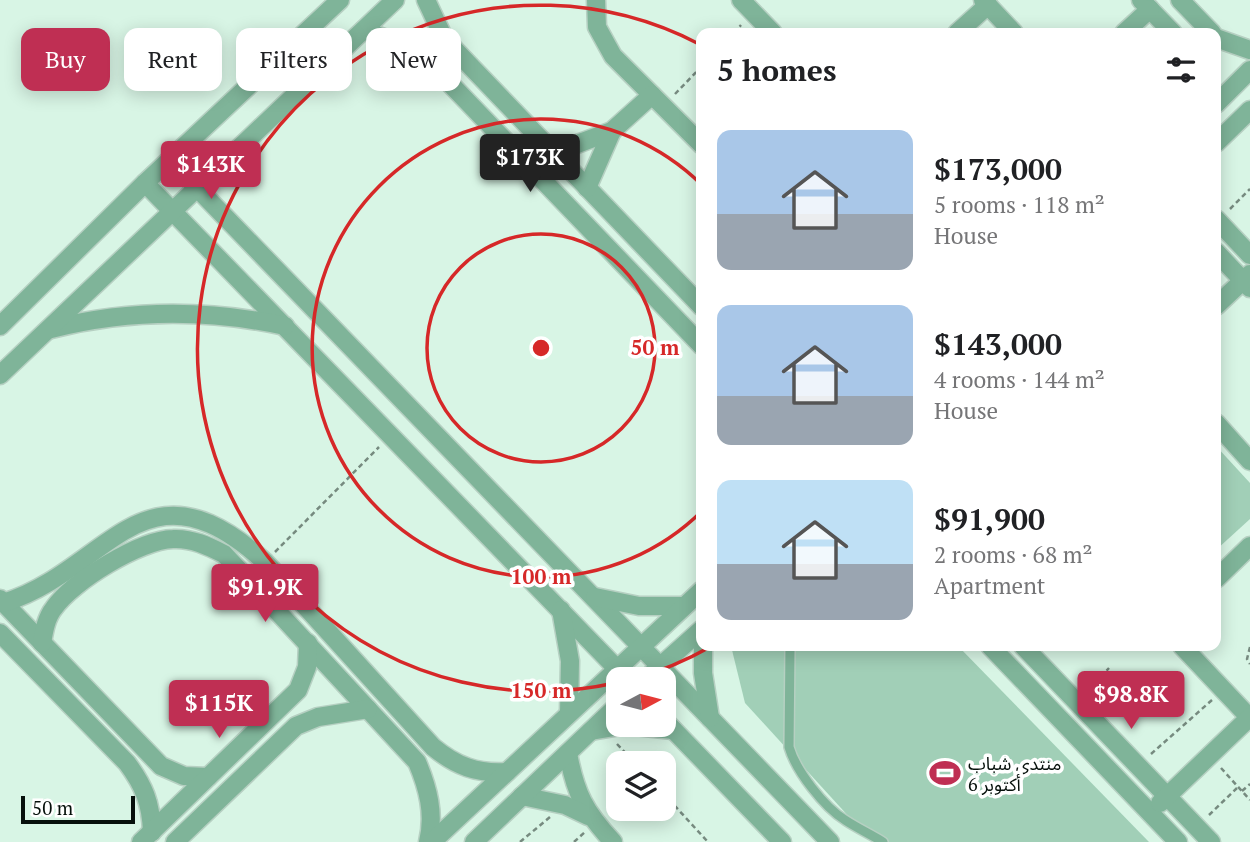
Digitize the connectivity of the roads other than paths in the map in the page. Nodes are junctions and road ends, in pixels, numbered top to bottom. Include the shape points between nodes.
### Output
1 (340, 0) edge
2 (395, 0) edge
3 (426, 0) edge
4 (596, 0) edge
5 (1180, 0) edge
6 (743, 1) edge
7 (985, 3) edge
8 (1145, 4) edge
9 (439, 28) edge
10 (768, 28) edge
11 (962, 28) edge
12 (1009, 28) edge
13 (1128, 28) edge
14 (1168, 28) edge
15 (1207, 28) edge
16 (365, 30) joint
17 (1221, 40) edge
18 (1250, 50) edge
19 (461, 56) edge
20 (1250, 70) edge
21 (457, 91) edge
22 (1221, 99) edge
23 (657, 101) junction
24 (1250, 110) edge
25 (612, 131) junction
26 (1221, 138) edge
27 (696, 139) edge
28 (554, 153) junction
29 (170, 160) junction
30 (145, 183) junction
31 (197, 188) junction
32 (587, 188) junction
33 (172, 211) junction
34 (1221, 224) edge
35 (1250, 255) edge
36 (1221, 256) edge
37 (1248, 280) edge
38 (696, 301) edge
39 (1221, 302) edge
40 (0, 326) edge
41 (285, 326) junction
42 (48, 330) junction
43 (696, 340) edge
44 (0, 376) edge
45 (1221, 428) edge
46 (1250, 460) edge
47 (1250, 546) edge
48 (67, 569) junction
49 (1221, 574) edge
50 (78, 586) junction
51 (696, 595) edge
52 (595, 597) junction
53 (1, 601) edge
54 (684, 606) junction
55 (561, 610) junction
56 (0, 633) edge
57 (696, 634) edge
58 (42, 643) junction
59 (308, 643) junction
60 (641, 645) junction
61 (703, 651) edge
62 (790, 651) edge
63 (995, 651) edge
64 (1028, 651) edge
65 (1187, 651) edge
66 (660, 666) junction
67 (616, 667) edge
68 (626, 667) edge
69 (606, 685) edge
70 (281, 708) junction
71 (368, 709) junction
72 (569, 713) junction
73 (606, 717) edge
74 (1250, 717) edge
75 (710, 718) junction
76 (296, 726) junction
77 (606, 728) edge
78 (591, 731) junction
79 (676, 732) edge
80 (433, 747) junction
81 (144, 750) junction
82 (568, 753) junction
83 (416, 762) junction
84 (127, 763) junction
85 (507, 772) junction
86 (208, 777) junction
87 (523, 796) junction
88 (1167, 796) junction
89 (1150, 813) junction
90 (588, 816) junction
91 (146, 837) edge
92 (175, 842) edge
93 (430, 842) edge
94 (474, 842) edge
95 (613, 842) edge
96 (782, 842) edge
97 (830, 842) edge
98 (883, 842) edge
99 (1178, 842) edge
100 (1211, 842) edge

1 - 29 street
2 - 16 street
3 - 9 street
4 - 23 street via 597,27 613,56
5 - 15 street
6 - 10 street
7 - 11 street
7 - 12 street
8 - 13 street
8 - 14 street
16 - 31 street
17 - 18 street
19 - 28 street
20 - 22 street
21 - 43 street
23 - 25 street
23 - 27 street
24 - 26 street
25 - 28 street
25 - 32 street
28 - 32 street
29 - 30 street
29 - 31 street
30 - 33 street
30 - 40 street
31 - 33 street
31 - 52 street
32 - 38 street
33 - 41 street
33 - 42 street
34 - 35 street
36 - 37 street
37 - 39 street
41 - 42 street via 206,313 153,313 100,318
41 - 55 street
42 - 44 street
45 - 46 street
47 - 49 street
48 - 50 street via 63,580 72,588
48 - 53 street via 37,590
48 - 80 street via 114,535 143,521 174,517 206,522 235,535
50 - 58 street via 52,610
50 - 59 street via 149,542 201,543 224,554
51 - 54 street
52 - 54 street via 639,606
52 - 60 street
53 - 58 street
54 - 60 street
55 - 67 street
55 - 72 street via 570,661
56 - 84 street
57 - 66 street
58 - 81 street
59 - 70 street via 307,667 298,690
59 - 71 street
60 - 66 street
60 - 68 street
61 - 75 street
62 - 98 lane via 792,759 842,819
63 - 89 street
64 - 88 street
65 - 74 street
66 - 75 street
69 - 72 street
70 - 76 street via 296,711
70 - 86 street
71 - 76 street via 318,717
71 - 83 street
72 - 85 street
73 - 78 street
74 - 88 street
75 - 97 street
76 - 92 street
77 - 78 street
78 - 82 street
79 - 96 street
80 - 83 street via 431,762
80 - 85 street via 467,769
81 - 84 street via 141,764
81 - 86 street via 162,766 184,776
82 - 87 street
82 - 90 street
83 - 93 street via 430,804
84 - 91 street via 151,807
85 - 93 street
86 - 91 street
87 - 90 street via 565,805
87 - 94 street
88 - 89 street
88 - 100 street
89 - 99 street
90 - 95 street

